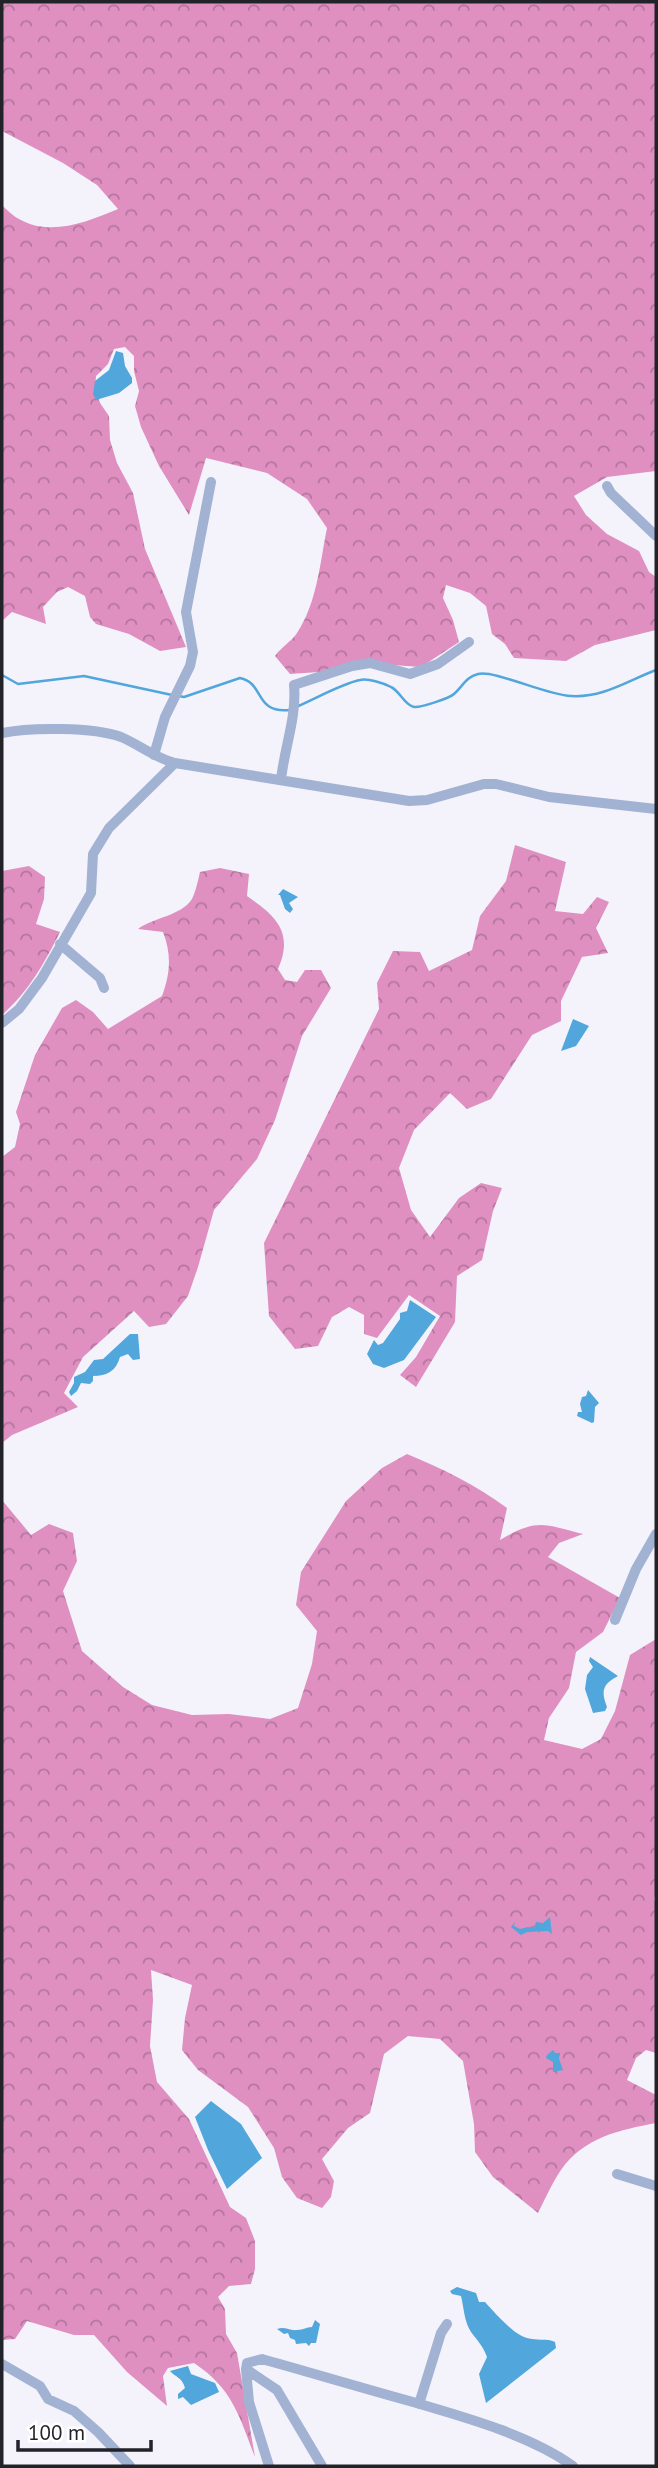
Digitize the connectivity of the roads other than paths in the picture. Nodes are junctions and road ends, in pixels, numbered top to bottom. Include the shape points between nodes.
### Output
1 (211, 482) dead end
2 (607, 486) dead end
3 (656, 536) edge
4 (469, 642) dead end
5 (2, 733) edge
6 (154, 755) junction
7 (174, 763) junction
8 (281, 780) junction
9 (656, 809) edge
10 (60, 944) junction
11 (104, 988) dead end
12 (2, 1023) edge
13 (656, 1534) edge
14 (615, 1620) dead end
15 (617, 2174) dead end
16 (656, 2186) edge
17 (447, 2324) dead end
18 (2, 2364) edge
19 (246, 2369) junction
20 (419, 2404) junction
21 (130, 2466) edge
22 (269, 2466) edge
23 (322, 2466) edge
24 (573, 2466) edge

1 - 6 street via 186,612 193,652
2 - 3 street
4 - 8 street via 438,664 410,674 370,663 294,685
5 - 6 street via 103,733
6 - 7 street
7 - 8 street
7 - 10 street via 109,828 93,855 91,893
8 - 9 street via 409,801 496,784 549,797
10 - 11 street via 100,978
10 - 12 street via 19,1009
13 - 14 street
15 - 16 street
17 - 20 street
18 - 21 street via 40,2386 48,2399 74,2411
19 - 20 street via 247,2364 262,2359
19 - 22 street via 249,2402
19 - 23 street via 277,2390
20 - 24 street via 494,2427

